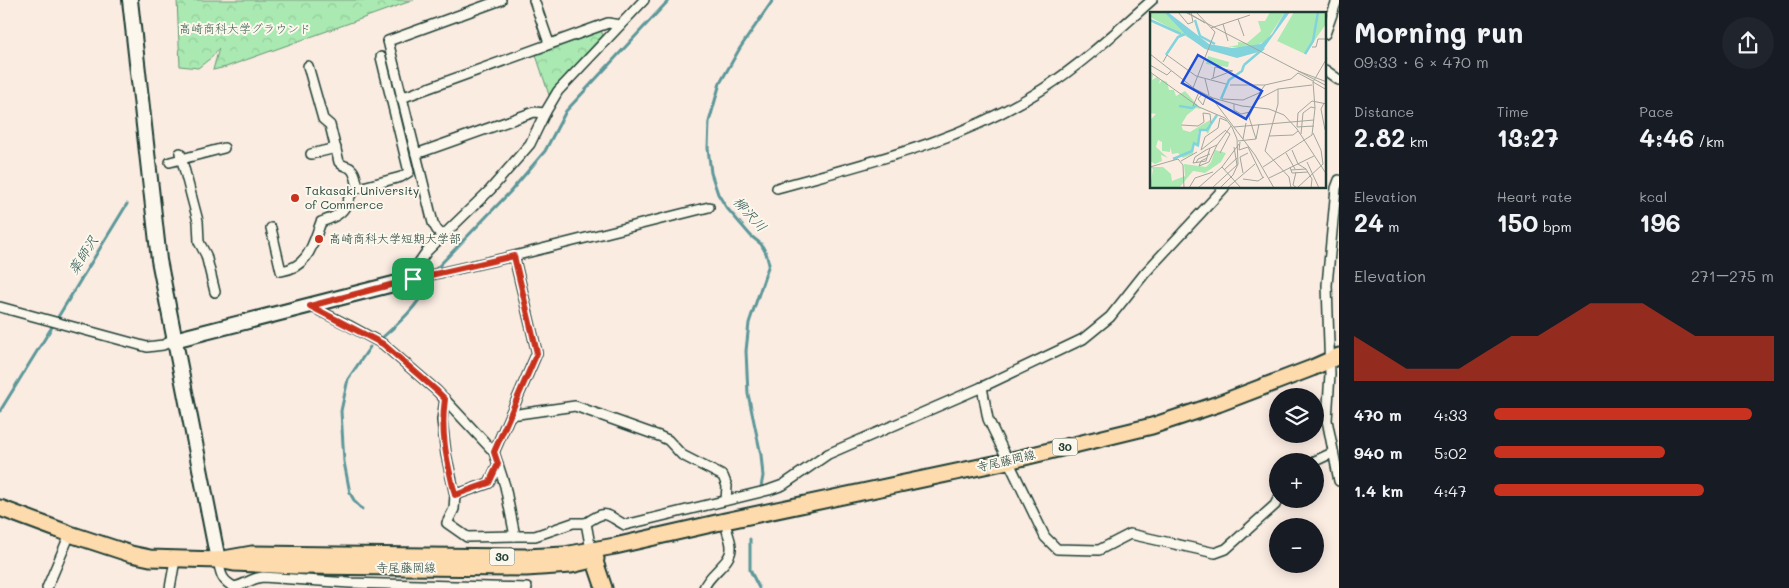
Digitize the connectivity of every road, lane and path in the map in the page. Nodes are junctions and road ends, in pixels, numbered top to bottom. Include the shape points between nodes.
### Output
1 (130, 0) edge
2 (501, 0) edge
3 (534, 0) edge
4 (644, 0) edge
5 (1152, 0) edge
6 (1337, 0) edge
7 (620, 25) junction
8 (1326, 31) edge
9 (550, 43) junction
10 (380, 57) dead end
11 (308, 66) dead end
12 (1326, 71) edge
13 (1339, 80) edge
14 (401, 98) junction
15 (545, 113) junction
16 (224, 148) dead end
17 (336, 148) junction
18 (311, 154) dead end
19 (416, 154) junction
20 (180, 156) junction
21 (170, 162) dead end
22 (1339, 180) edge
23 (358, 187) junction
24 (777, 188) dead end
25 (1223, 189) edge
26 (709, 207) dead end
27 (271, 228) dead end
28 (442, 235) junction
29 (514, 256) junction
30 (413, 279) junction
31 (214, 292) dead end
32 (310, 306) junction
33 (0, 307) edge
34 (174, 340) junction
35 (1334, 358) edge
36 (982, 387) junction
37 (445, 399) junction
38 (511, 415) junction
39 (494, 452) junction
40 (1332, 453) junction
41 (1324, 457) edge
42 (1008, 461) junction
43 (498, 464) junction
44 (1339, 481) edge
45 (455, 495) junction
46 (726, 500) junction
47 (0, 508) edge
48 (1273, 508) edge
49 (782, 510) junction
50 (586, 523) junction
51 (727, 530) junction
52 (70, 534) junction
53 (515, 536) junction
54 (592, 555) junction
55 (175, 560) junction
56 (218, 560) junction
57 (293, 584) edge
58 (349, 586) edge
59 (423, 586) edge
60 (47, 588) edge
61 (170, 588) edge
62 (527, 588) edge
63 (604, 588) edge
64 (704, 588) edge

1 - 34 street via 159,260
2 - 14 street via 388,41
3 - 9 street
4 - 7 street
5 - 24 street via 1044,89 974,126 924,146
6 - 8 street
7 - 9 street via 608,23
7 - 15 street via 558,91
9 - 14 street
10 - 23 street via 409,172 401,177
11 - 17 street via 323,119 330,125
12 - 13 street
14 - 19 street
15 - 19 street via 534,112
15 - 28 street via 530,144 490,190
16 - 20 street
17 - 18 street
17 - 23 street via 339,162 351,169
19 - 28 street via 433,223
20 - 21 street
20 - 31 street
22 - 35 street via 1327,285
23 - 27 street via 341,213 321,222 311,250 293,267 281,271
25 - 36 street via 1097,329 1083,339
26 - 29 street
28 - 30 street via 416,266
29 - 30 street
29 - 38 street via 537,353
30 - 32 street
32 - 34 street
32 - 37 street via 383,344
33 - 34 street via 147,347
34 - 56 street
35 - 40 street via 1326,420
35 - 42 main road, 寺尾藤岡線 / 30 via 1152,426
36 - 42 street via 988,419
36 - 46 street via 828,454 783,485
37 - 39 street
37 - 45 street via 442,420
38 - 39 street
38 - 46 street via 575,406 659,436 668,440 682,456 723,476 727,486
39 - 43 street
40 - 41 street
40 - 44 street
42 - 48 street via 1045,537 1057,549 1099,550 1130,534 1214,553 1226,549
42 - 49 main road, 寺尾藤岡線 / 30
43 - 45 street via 489,483
43 - 53 street
45 - 53 street via 448,523 467,537
46 - 50 street via 625,525 609,514 602,514
47 - 52 main road, 寺尾藤岡線 / 30
49 - 51 main road, 寺尾藤岡線 / 30
49 - 54 main road, 寺尾藤岡線 / 30
50 - 53 street via 573,523 535,536
50 - 54 street
51 - 54 main road, 寺尾藤岡線 / 30
51 - 64 street via 731,547 729,556
52 - 55 main road, 寺尾藤岡線 / 30 via 132,554
52 - 60 street
54 - 56 main road, 寺尾藤岡線 / 30 via 252,554
54 - 63 main road
55 - 56 main road, 寺尾藤岡線 / 30
55 - 61 street
56 - 57 street via 225,582 234,587 252,578
57 - 58 street
58 - 59 street
59 - 62 street

